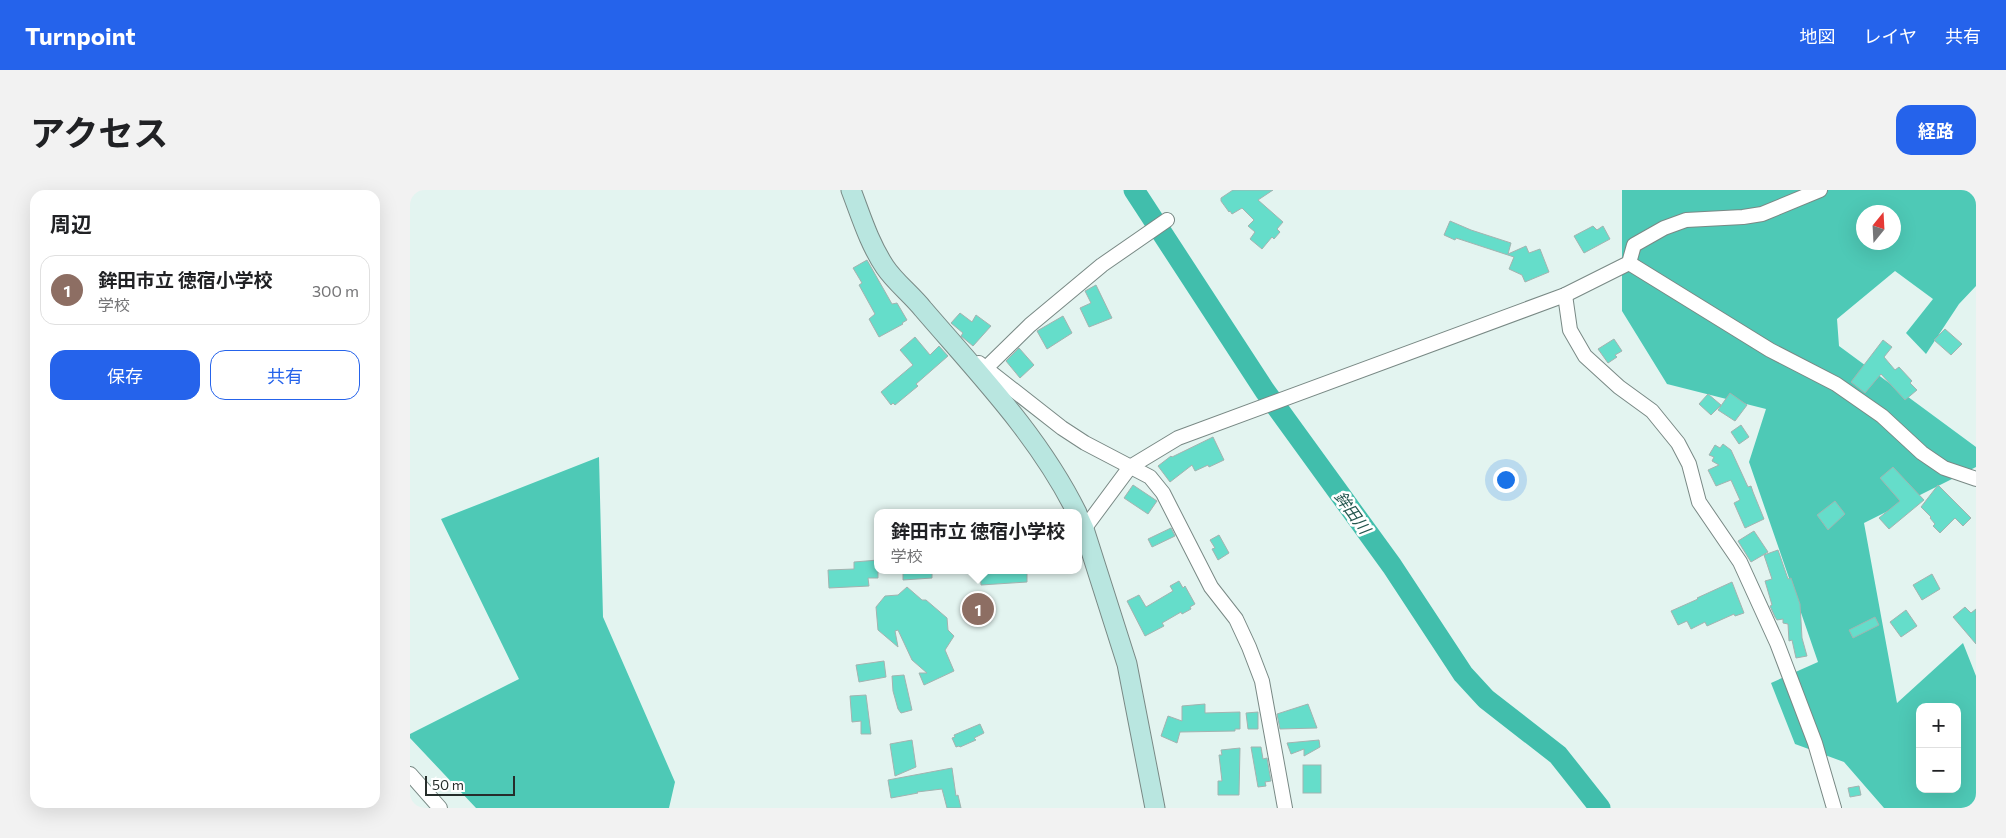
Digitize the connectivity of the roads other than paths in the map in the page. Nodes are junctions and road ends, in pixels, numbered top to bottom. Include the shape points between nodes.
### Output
1 (851, 190) edge
2 (1820, 190) edge
3 (1168, 220) dead end
4 (1630, 263) junction
5 (1565, 295) junction
6 (953, 344) junction
7 (985, 369) junction
8 (1130, 467) junction
9 (1976, 478) edge
10 (1075, 509) edge
11 (1082, 517) edge
12 (1082, 525) edge
13 (410, 774) edge
14 (440, 808) edge
15 (1155, 808) edge
16 (1284, 808) edge
17 (1834, 808) edge

1 - 6 street via 870,240 885,268
2 - 4 street via 1762,214 1686,220 1664,228 1634,245
3 - 7 street via 1102,265 1030,325
4 - 5 street
4 - 9 street via 1770,350 1836,384 1882,416 1922,453 1944,468
5 - 8 street via 1178,438
5 - 17 street via 1570,330 1585,356 1652,411 1689,464 1699,502 1740,562 1781,652
6 - 7 street
6 - 10 street via 1032,440
7 - 8 street via 1062,428
8 - 11 street
8 - 16 street via 1150,478 1163,493 1211,587 1236,619 1249,647 1262,681
12 - 15 street via 1127,664
13 - 14 street

